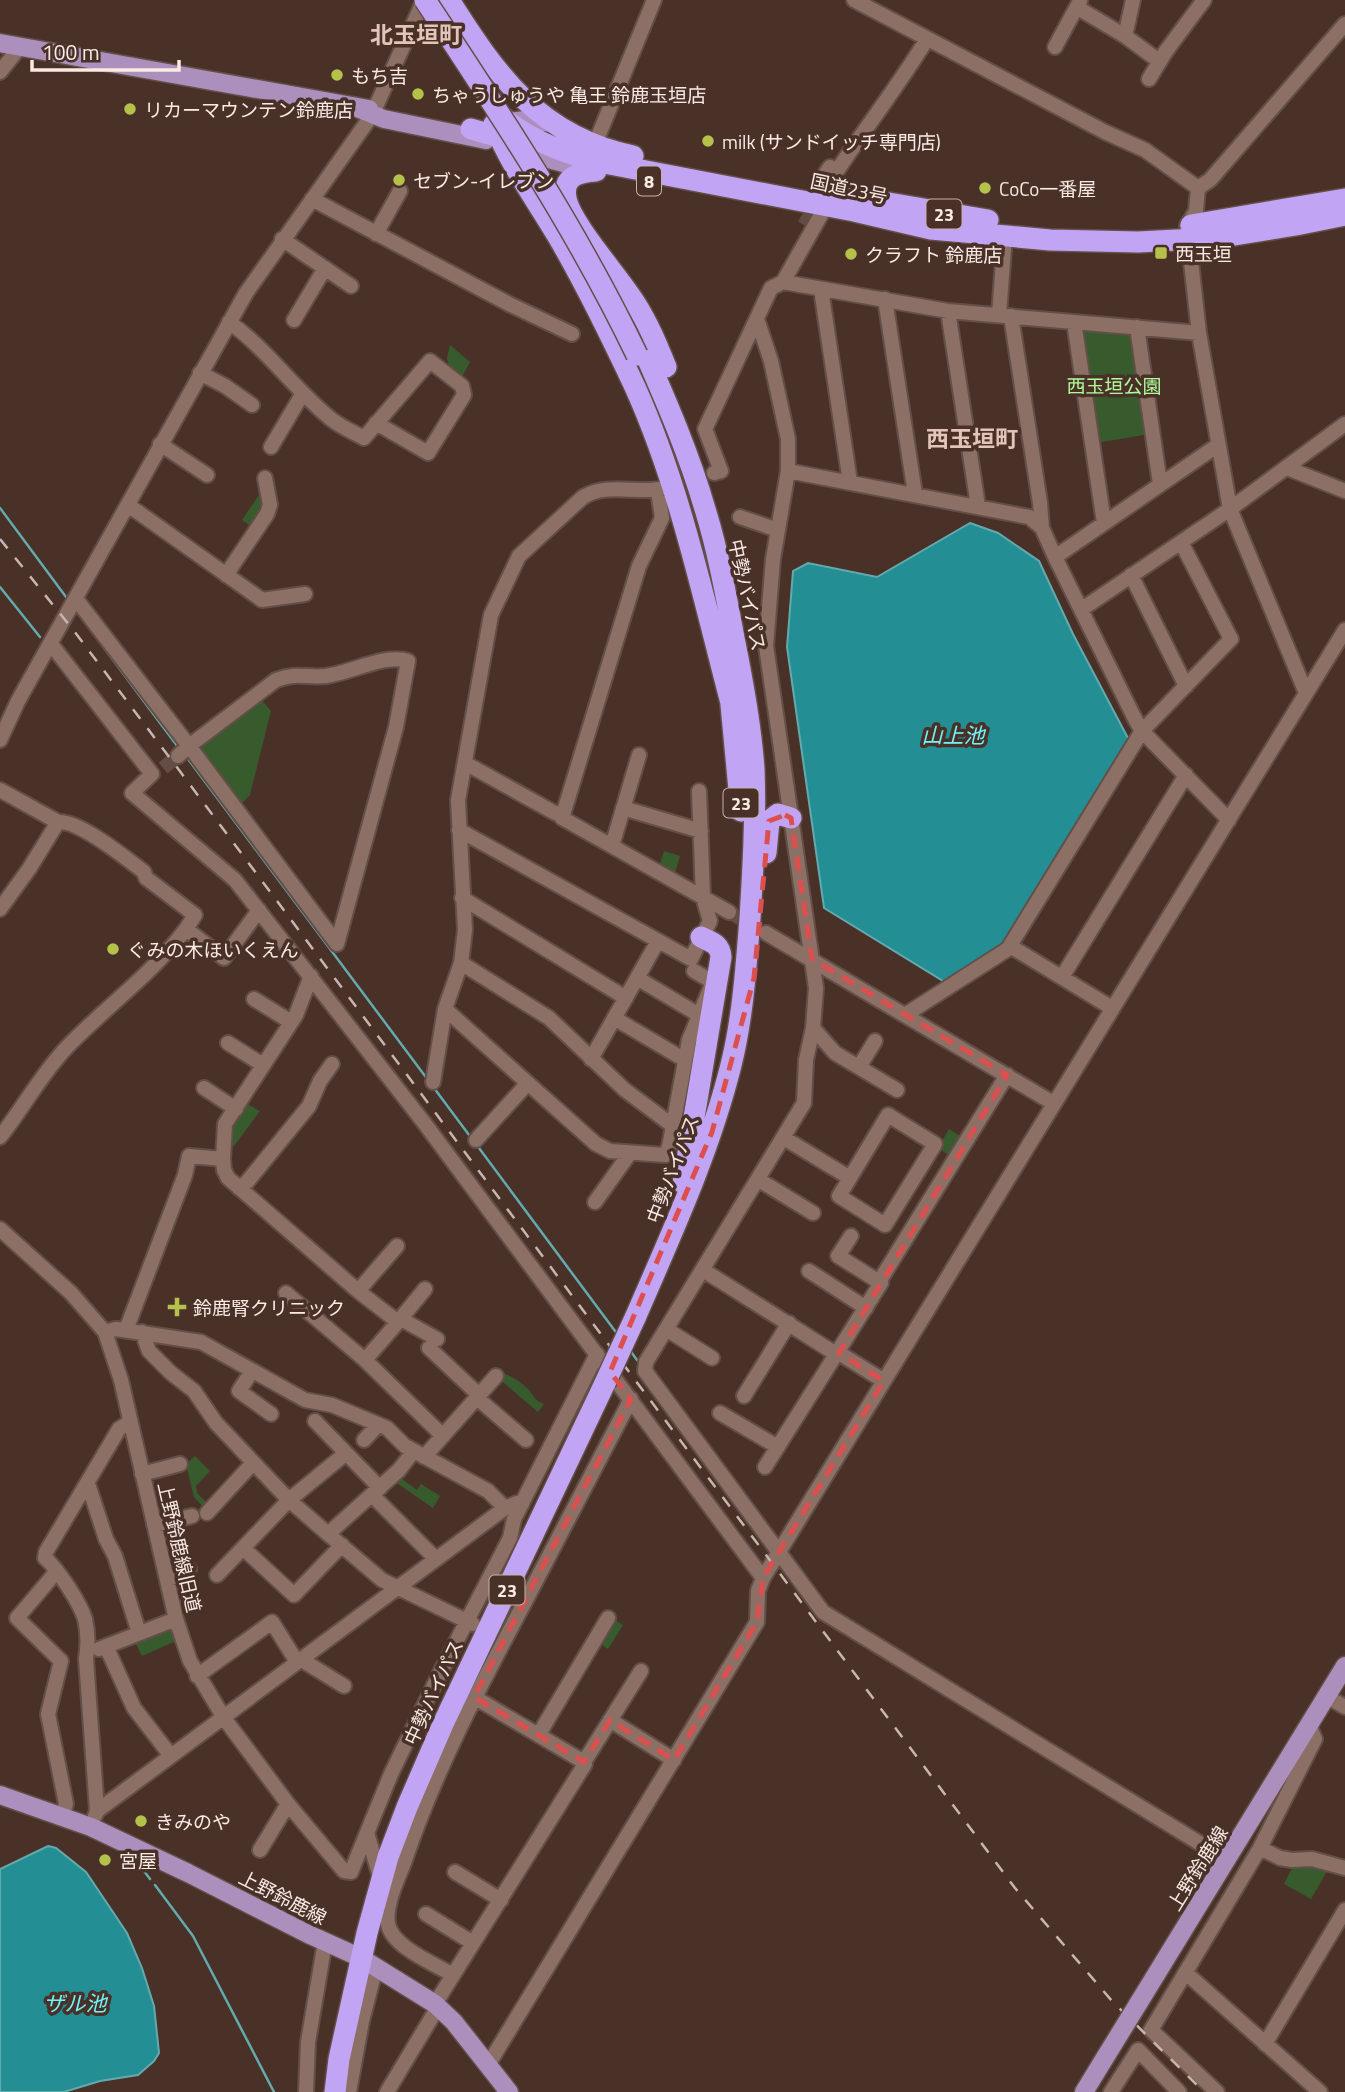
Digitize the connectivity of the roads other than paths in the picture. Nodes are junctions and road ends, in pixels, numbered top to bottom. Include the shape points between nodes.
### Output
1 (449, 0) edge
2 (654, 0) edge
3 (854, 0) edge
4 (1133, 0) edge
5 (1203, 0) edge
6 (423, 2) edge
7 (1079, 4) edge
8 (1345, 24) edge
9 (1125, 36) junction
10 (927, 39) junction
11 (0, 43) edge
12 (20, 47) junction
13 (1055, 47) dead end
14 (1159, 61) junction
15 (0, 72) edge
16 (1149, 79) dead end
17 (367, 111) junction
18 (553, 123) junction
19 (471, 129) joint
20 (501, 132) junction
21 (595, 144) junction
22 (531, 155) junction
23 (596, 171) junction
24 (825, 185) junction
25 (1198, 188) junction
26 (400, 191) dead end
27 (312, 199) junction
28 (566, 200) junction
29 (1345, 200) edge
30 (821, 213) junction
31 (1345, 215) edge
32 (804, 226) tunnel mouth
33 (931, 229) junction
34 (1188, 233) junction
35 (376, 234) junction
36 (1005, 235) junction
37 (282, 239) junction
38 (325, 268) junction
39 (777, 285) junction
40 (351, 286) dead end
41 (821, 289) junction
42 (885, 299) junction
43 (948, 311) junction
44 (1005, 316) junction
45 (757, 319) junction
46 (294, 320) dead end
47 (229, 322) junction
48 (1074, 322) junction
49 (1137, 327) junction
50 (1199, 333) junction
51 (572, 334) dead end
52 (200, 373) junction
53 (303, 393) junction
54 (252, 405) dead end
55 (376, 423) junction
56 (1345, 424) edge
57 (160, 444) junction
58 (1218, 445) junction
59 (271, 447) dead end
60 (1287, 468) junction
61 (788, 471) junction
62 (714, 473) dead end
63 (207, 475) dead end
64 (265, 478) dead end
65 (850, 482) junction
66 (1160, 484) junction
67 (1345, 491) edge
68 (915, 494) junction
69 (128, 505) junction
70 (978, 506) junction
71 (1230, 509) junction
72 (740, 517) dead end
73 (1104, 523) junction
74 (1042, 528) junction
75 (778, 530) junction
76 (1181, 542) junction
77 (1055, 557) junction
78 (226, 575) junction
79 (1130, 575) junction
80 (304, 594) dead end
81 (74, 604) junction
82 (1082, 609) junction
83 (1345, 630) edge
84 (51, 643) junction
85 (1186, 686) junction
86 (1306, 693) junction
87 (738, 696) junction
88 (1142, 731) junction
89 (0, 740) edge
90 (183, 751) junction
91 (639, 755) dead end
92 (465, 763) junction
93 (1186, 775) junction
94 (0, 790) edge
95 (699, 792) dead end
96 (623, 808) junction
97 (563, 814) junction
98 (792, 818) junction
99 (1229, 820) junction
100 (58, 822) junction
101 (459, 830) junction
102 (701, 831) junction
103 (612, 846) junction
104 (703, 897) junction
105 (462, 898) junction
106 (0, 909) edge
107 (259, 910) junction
108 (729, 912) tunnel mouth
109 (186, 929) junction
110 (766, 933) tunnel mouth
111 (701, 937) junction
112 (658, 941) junction
113 (1010, 946) junction
114 (812, 959) junction
115 (461, 963) junction
116 (694, 971) dead end
117 (311, 976) junction
118 (1062, 977) junction
119 (637, 978) junction
120 (626, 998) junction
121 (254, 999) dead end
122 (1112, 1008) junction
123 (445, 1009) junction
124 (699, 1015) junction
125 (905, 1015) junction
126 (614, 1018) junction
127 (291, 1022) junction
128 (813, 1028) junction
129 (876, 1041) dead end
130 (228, 1042) dead end
131 (735, 1045) junction
132 (591, 1059) junction
133 (685, 1060) junction
134 (263, 1065) junction
135 (332, 1065) dead end
136 (859, 1067) junction
137 (1007, 1075) junction
138 (433, 1082) dead end
139 (527, 1084) junction
140 (204, 1088) dead end
141 (897, 1090) dead end
142 (1053, 1103) junction
143 (236, 1109) junction
144 (673, 1126) junction
145 (0, 1137) edge
146 (784, 1138) junction
147 (476, 1140) dead end
148 (630, 1153) junction
149 (223, 1159) junction
150 (850, 1178) junction
151 (759, 1180) junction
152 (239, 1188) junction
153 (595, 1202) dead end
154 (679, 1206) junction
155 (813, 1213) dead end
156 (0, 1229) edge
157 (850, 1236) dead end
158 (397, 1246) dead end
159 (662, 1255) junction
160 (703, 1270) junction
161 (809, 1271) dead end
162 (879, 1282) junction
163 (425, 1289) dead end
164 (358, 1291) junction
165 (286, 1293) dead end
166 (866, 1308) junction
167 (400, 1320) junction
168 (789, 1323) junction
169 (666, 1329) junction
170 (127, 1330) junction
171 (105, 1332) junction
172 (142, 1332) junction
173 (837, 1353) junction
174 (597, 1354) junction
175 (712, 1357) dead end
176 (365, 1360) junction
177 (252, 1371) junction
178 (496, 1376) dead end
179 (884, 1381) junction
180 (478, 1396) junction
181 (744, 1396) dead end
182 (631, 1399) junction
183 (720, 1413) dead end
184 (271, 1414) dead end
185 (315, 1421) dead end
186 (130, 1422) junction
187 (378, 1425) junction
188 (443, 1436) junction
189 (364, 1440) dead end
190 (526, 1440) dead end
191 (778, 1447) junction
192 (345, 1454) junction
193 (419, 1455) junction
194 (253, 1463) junction
195 (180, 1464) dead end
196 (765, 1467) dead end
197 (142, 1474) junction
198 (88, 1484) junction
199 (376, 1491) junction
200 (289, 1500) junction
201 (522, 1504) junction
202 (505, 1508) junction
203 (207, 1513) dead end
204 (192, 1516) dead end
205 (154, 1525) junction
206 (328, 1534) junction
207 (342, 1545) junction
208 (243, 1548) junction
209 (778, 1553) junction
210 (436, 1559) junction
211 (189, 1569) dead end
212 (57, 1571) junction
213 (216, 1574) dead end
214 (762, 1578) junction
215 (167, 1579) junction
216 (398, 1589) junction
217 (608, 1618) dead end
218 (176, 1619) junction
219 (470, 1622) junction
220 (139, 1633) junction
221 (106, 1646) junction
222 (87, 1653) junction
223 (299, 1661) junction
224 (1345, 1666) edge
225 (641, 1671) dead end
226 (197, 1676) junction
227 (344, 1686) dead end
228 (1326, 1696) junction
229 (474, 1697) junction
230 (1345, 1707) edge
231 (224, 1718) junction
232 (610, 1720) junction
233 (1309, 1725) junction
234 (539, 1734) junction
235 (171, 1756) junction
236 (674, 1759) junction
237 (584, 1762) junction
238 (0, 1795) edge
239 (288, 1804) junction
240 (62, 1816) junction
241 (94, 1819) junction
242 (367, 1833) junction
243 (1260, 1847) junction
244 (260, 1850) dead end
245 (1227, 1860) junction
246 (1345, 1868) edge
247 (455, 1872) dead end
248 (381, 1882) junction
249 (501, 1900) junction
250 (1345, 1910) edge
251 (426, 1914) dead end
252 (325, 1942) junction
253 (474, 1943) junction
254 (368, 1963) junction
255 (1186, 1973) junction
256 (453, 1975) junction
257 (437, 2006) junction
258 (1265, 2044) junction
259 (488, 2065) junction
260 (337, 2090) edge
261 (306, 2092) edge
262 (387, 2092) edge
263 (509, 2092) edge
264 (1084, 2092) edge
265 (1111, 2092) edge
266 (1179, 2092) edge
267 (1217, 2092) edge
268 (1320, 2092) edge

1 - 18 highway, 国道23号 / 23 via 499,74
2 - 21 street
3 - 10 street
4 - 9 street
5 - 14 street
6 - 17 street
6 - 20 highway, 国道23号 / 23
6 - 87 highway, 中勢バイパス / 23, bridge via 559,209 640,353 694,514
7 - 9 street
7 - 13 street
8 - 25 street via 1210,180
9 - 14 street
10 - 24 street via 903,79 864,129 848,141 823,177
10 - 25 street via 1145,150
11 - 12 main road
12 - 15 street
12 - 17 main road
14 - 16 street
17 - 19 main road
17 - 20 main road
17 - 27 street
18 - 20 main road via 534,120
18 - 21 highway, 国道23号 / 23
19 - 20 highway
20 - 22 highway
20 - 33 highway, 国道23号 / 23 via 594,161
20 - 87 highway via 635,389
21 - 24 highway, 国道23号 / 23 via 630,156
22 - 23 main road, 8
22 - 28 highway
23 - 28 highway via 569,178
23 - 30 main road, 8
24 - 34 highway, 国道23号 / 23 via 962,217 1038,226
25 - 34 street
26 - 35 street
27 - 35 street
27 - 37 street
28 - 87 highway via 635,301 686,410 714,492 736,579 744,631
29 - 34 highway, 国道23号 / 23 via 1213,223
30 - 33 main road, 8
30 - 39 street
31 - 34 highway, 国道23号 / 23 via 1296,225
32 - 39 street
33 - 36 highway, 国道23号 / 23
34 - 36 highway, 国道23号 / 23 via 1098,241
34 - 50 street
35 - 51 street
36 - 44 street
37 - 38 street
37 - 47 street
38 - 40 street
38 - 46 street
39 - 41 street
39 - 45 street
41 - 42 street
41 - 65 street
42 - 43 street
42 - 68 street
43 - 44 street
43 - 70 street
44 - 48 street
44 - 74 street
45 - 61 street via 783,413
45 - 62 street via 705,429 721,471
47 - 52 street
47 - 53 street via 252,339
48 - 49 street
48 - 73 street
49 - 50 street
49 - 66 street
50 - 58 street
52 - 54 street
52 - 57 street
53 - 55 street via 333,421 364,438
53 - 59 street
55 - 55 street via 430,361 462,386 464,395 428,453
56 - 60 street
57 - 63 street
57 - 69 street
58 - 66 street
58 - 71 street
60 - 67 street
60 - 71 street
61 - 65 street
61 - 75 street
64 - 78 street via 267,514
65 - 68 street
66 - 73 street
68 - 70 street
69 - 78 street
69 - 81 street
70 - 74 street via 1029,517
71 - 76 street
71 - 86 street
72 - 75 street
73 - 77 street
74 - 77 street
75 - 98 street via 766,646
76 - 79 street
76 - 85 street via 1231,639
77 - 82 street
78 - 80 street via 262,600
79 - 82 street
79 - 85 street
81 - 84 street
81 - 90 street
82 - 88 street
83 - 86 street
84 - 89 street
84 - 107 street via 158,771 132,793 235,880
85 - 88 street
86 - 99 street
87 - 131 highway, 中勢バイパス / 23 via 753,767 753,852 745,986
87 - 154 highway, 中勢バイパス / 23 via 741,803 733,977 705,1131
88 - 93 street
88 - 113 street
90 - 90 street via 276,680 291,675 337,674 396,659 408,661 396,727 337,944
91 - 96 street
92 - 97 street
92 - 97 street via 489,624 519,556 591,492 664,489 662,518 639,566
92 - 101 street via 458,800
93 - 99 street
93 - 118 street
94 - 100 street
95 - 102 street
96 - 102 street
96 - 103 street
97 - 103 street via 562,818
98 - 114 street
98 - 131 highway via 778,814 769,821 760,946
99 - 122 street
100 - 106 street
100 - 109 street via 110,846 144,872 195,915
101 - 105 street
101 - 112 street
102 - 104 street
103 - 104 street
104 - 108 street
104 - 111 street via 709,920
105 - 115 street
105 - 120 street
107 - 109 street via 224,958
107 - 117 street
109 - 145 street via 166,956 62,1053
110 - 114 street
111 - 112 street via 691,959
111 - 154 highway via 715,943 721,957
112 - 119 street
113 - 118 street
113 - 125 street
114 - 125 street
114 - 128 street via 816,988
115 - 123 street
115 - 132 street via 549,1018
116 - 124 street via 713,982
117 - 127 street
117 - 174 street
118 - 122 street
119 - 120 street
119 - 124 street
120 - 126 street
121 - 127 street
122 - 142 street
123 - 138 street
123 - 139 street
124 - 133 street
125 - 137 street
126 - 132 street
126 - 133 street
127 - 134 street
128 - 136 street via 835,1053
128 - 146 street via 804,1103
129 - 136 street
130 - 134 street
131 - 159 highway, 中勢バイパス / 23 via 712,1132
132 - 144 street
133 - 144 street
134 - 143 street
135 - 152 street via 309,1106
136 - 141 street
137 - 142 street
137 - 162 street
139 - 147 street
139 - 148 street via 596,1144
140 - 143 street
142 - 179 street
143 - 149 street via 225,1125
144 - 148 street via 665,1155
146 - 150 street
146 - 151 street
148 - 153 street
149 - 152 street via 228,1178
149 - 170 street via 190,1156
150 - 150 street via 888,1115 935,1144 885,1225 839,1196
151 - 155 street
151 - 160 street
152 - 164 street
154 - 159 highway, 中勢バイパス / 23
156 - 171 street, 上野鈴鹿線旧道 via 71,1293
157 - 162 street via 838,1256
158 - 164 street
159 - 248 highway, 中勢バイパス / 23, bridge via 429,1755
160 - 168 street
160 - 169 street
161 - 166 street
162 - 166 street
163 - 167 street
164 - 167 street
165 - 176 street
166 - 173 street
167 - 176 street
167 - 180 street via 433,1344
168 - 173 street
168 - 181 street
169 - 175 street
169 - 209 street via 645,1371
170 - 171 street
170 - 172 street
171 - 186 street, 上野鈴鹿線旧道
172 - 177 street via 201,1342
172 - 194 street via 149,1351 194,1391
173 - 179 street
173 - 191 street
174 - 182 street
174 - 201 street
176 - 188 street
177 - 184 street via 239,1391
177 - 187 street via 304,1399 332,1405
178 - 180 street
179 - 209 street
180 - 188 street
180 - 190 street
182 - 214 street
182 - 229 street
183 - 191 street
185 - 192 street
186 - 197 street, 上野鈴鹿線旧道
186 - 198 street via 119,1429
187 - 189 street
187 - 193 street
188 - 193 street
191 - 196 street
192 - 199 street
192 - 200 street
193 - 199 street
193 - 202 street via 488,1491
194 - 200 street
194 - 203 street
195 - 197 street
197 - 205 street, 上野鈴鹿線旧道
198 - 212 street via 46,1552 45,1558
198 - 220 street
199 - 206 street
199 - 210 street
200 - 206 street
200 - 208 street
201 - 202 street
201 - 219 street
202 - 210 street
204 - 205 street
205 - 215 street, 上野鈴鹿線旧道
206 - 207 street
207 - 208 street via 294,1595
207 - 216 street
208 - 213 street
209 - 214 street
209 - 245 street via 823,1612
210 - 216 street
211 - 215 street
212 - 222 street via 84,1617
212 - 240 street via 17,1618 61,1661 48,1714 66,1804
214 - 236 street via 757,1622
215 - 218 street, 上野鈴鹿線旧道
216 - 219 street
216 - 223 street
217 - 234 street
218 - 220 street
218 - 226 street, 上野鈴鹿線旧道
219 - 242 street via 391,1774
220 - 221 street
221 - 222 street
221 - 235 street via 134,1708
222 - 241 street
223 - 226 street via 272,1622
223 - 227 street
223 - 231 street
224 - 228 main road, 上野鈴鹿線
225 - 232 street
226 - 231 street, 上野鈴鹿線旧道
228 - 230 street
228 - 233 main road, 上野鈴鹿線
229 - 234 street
229 - 256 street via 413,1836 388,1915 388,1927 402,1945
231 - 235 street
231 - 239 street, 上野鈴鹿線旧道
232 - 236 street
232 - 237 street
233 - 243 street via 1315,1739
233 - 245 main road, 上野鈴鹿線
234 - 237 street
235 - 241 street
236 - 259 street
237 - 249 street
238 - 240 main road, 上野鈴鹿線
239 - 242 street, 上野鈴鹿線旧道 via 344,1871 351,1872
239 - 244 street
240 - 241 main road, 上野鈴鹿線
241 - 252 main road, 上野鈴鹿線
242 - 248 street
243 - 246 street via 1280,1858 1312,1859
243 - 255 street
245 - 264 main road, 上野鈴鹿線, bridge
247 - 249 street
248 - 254 highway, 中勢バイパス / 23
249 - 253 street
250 - 258 street
251 - 253 street
252 - 254 main road, 上野鈴鹿線
252 - 261 street via 308,2042
253 - 256 street
254 - 257 main road, 上野鈴鹿線
254 - 260 highway, 中勢バイパス / 23 via 339,2059
255 - 258 street
255 - 267 street via 1151,2029
256 - 257 street
257 - 259 main road, 上野鈴鹿線
257 - 262 street
258 - 268 street
259 - 263 main road, 上野鈴鹿線
265 - 266 street via 1138,2050

